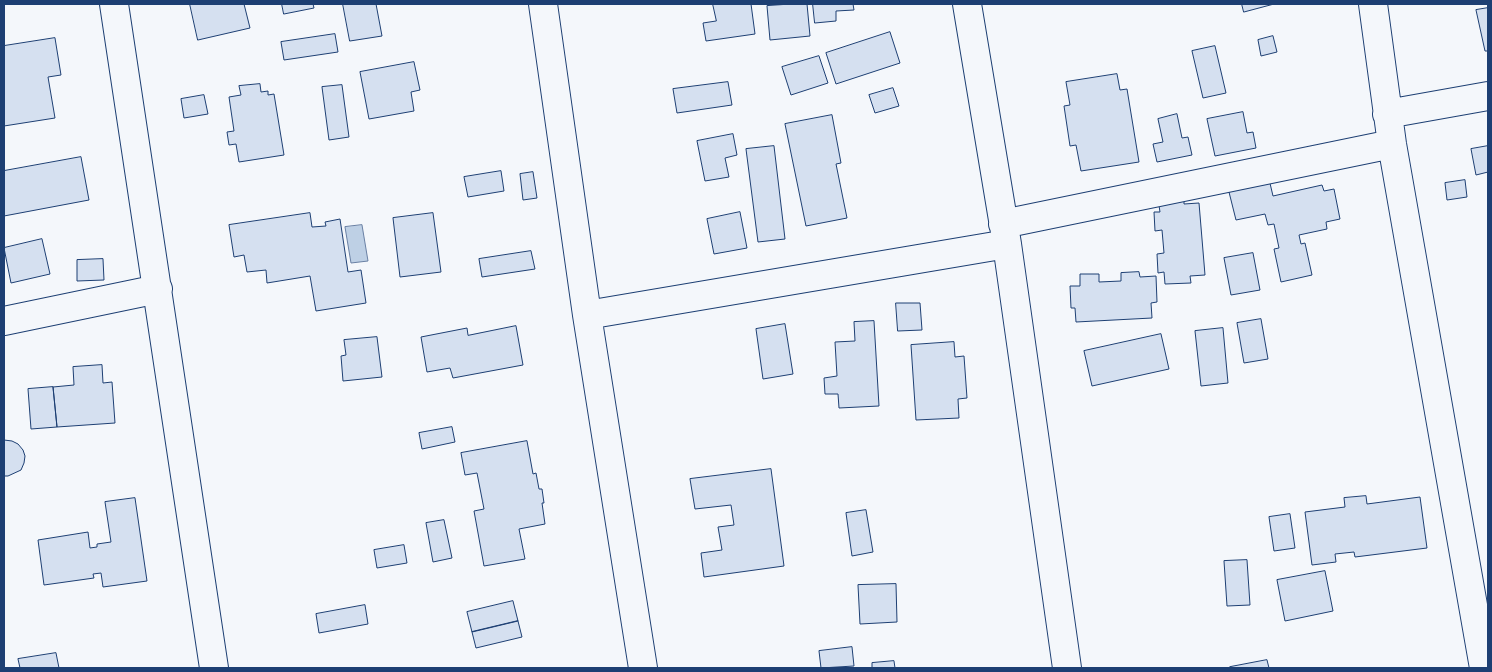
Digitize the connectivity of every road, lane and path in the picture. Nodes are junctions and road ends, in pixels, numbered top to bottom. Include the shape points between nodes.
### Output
1 (114, 4) edge
2 (543, 4) edge
3 (967, 4) edge
4 (1373, 4) edge
5 (1488, 96) edge
6 (1387, 114) junction
7 (1392, 144) junction
8 (1005, 234) junction
9 (158, 289) junction
10 (587, 315) junction
11 (4, 321) edge
12 (214, 668) edge
13 (643, 668) edge
14 (1067, 668) edge
15 (1484, 668) edge

1 - 9 street
2 - 10 street
3 - 8 street
4 - 6 street
5 - 6 street
6 - 7 street
7 - 8 street
7 - 15 street
8 - 10 street
8 - 14 street
9 - 11 street
9 - 12 street
10 - 13 street

